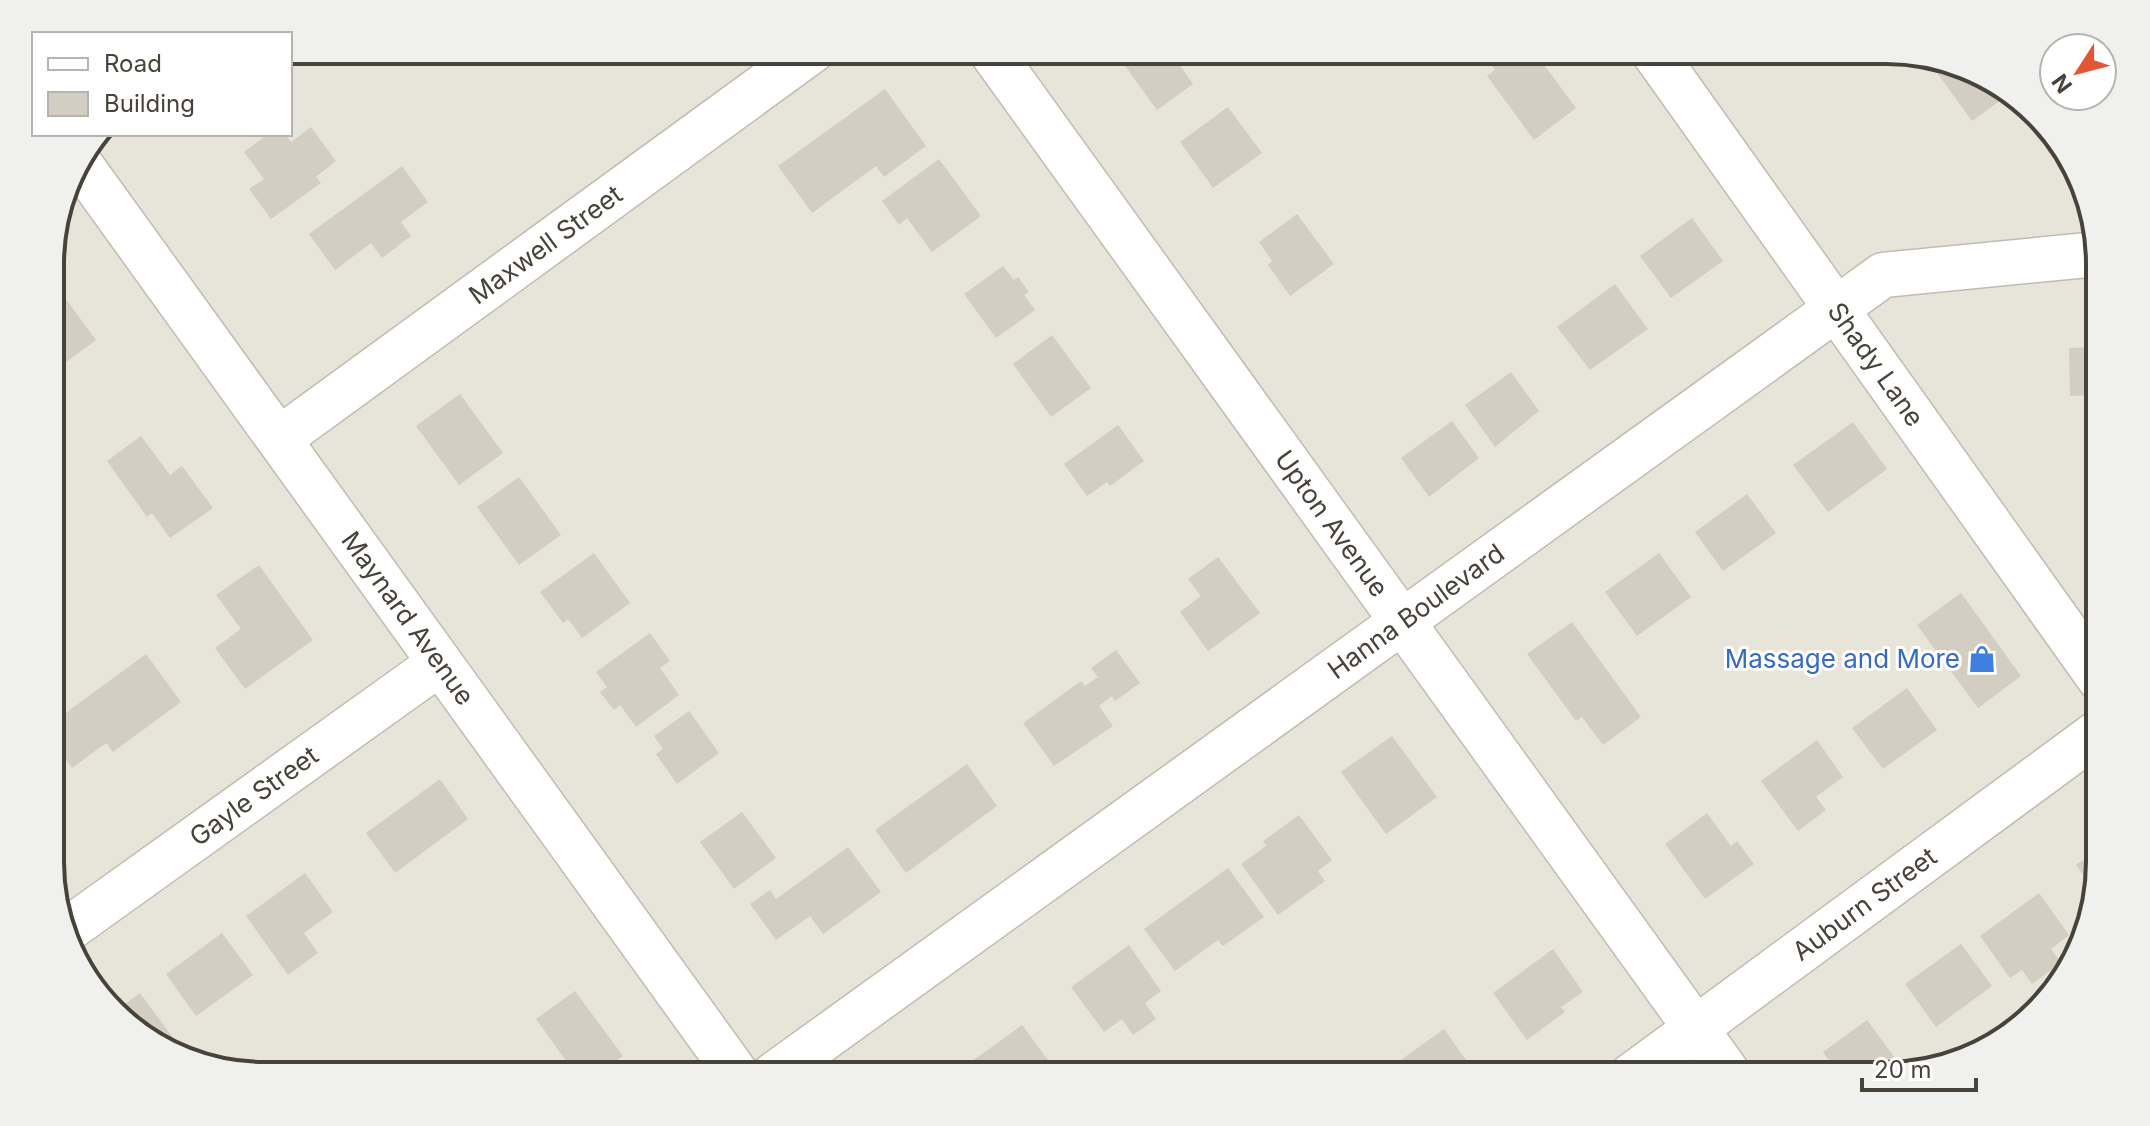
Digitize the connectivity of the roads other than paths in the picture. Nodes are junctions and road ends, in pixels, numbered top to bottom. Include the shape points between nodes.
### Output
1 (794, 64) edge
2 (1000, 64) edge
3 (1662, 64) edge
4 (86, 173) edge
5 (2085, 255) edge
6 (1836, 309) junction
7 (279, 439) junction
8 (1402, 621) junction
9 (2086, 660) edge
10 (440, 663) junction
11 (2086, 741) edge
12 (71, 915) edge
13 (1696, 1028) junction
14 (728, 1062) edge
15 (791, 1062) edge
16 (1650, 1062) edge
17 (1720, 1062) edge

1 - 7 street, Maxwell Street
2 - 8 street, Upton Avenue
3 - 6 street, Shady Lane
4 - 7 street, Maynard Avenue
5 - 6 street, Hanna Boulevard via 1883,275
6 - 8 street, Hanna Boulevard
6 - 9 street, Shady Lane
7 - 10 street, Maynard Avenue
8 - 13 street, Upton Avenue
8 - 15 street, Hanna Boulevard
10 - 12 street, Gayle Street
10 - 14 street, Maynard Avenue
11 - 13 street, Auburn Street
13 - 16 street, Auburn Street
13 - 17 street, Upton Avenue

